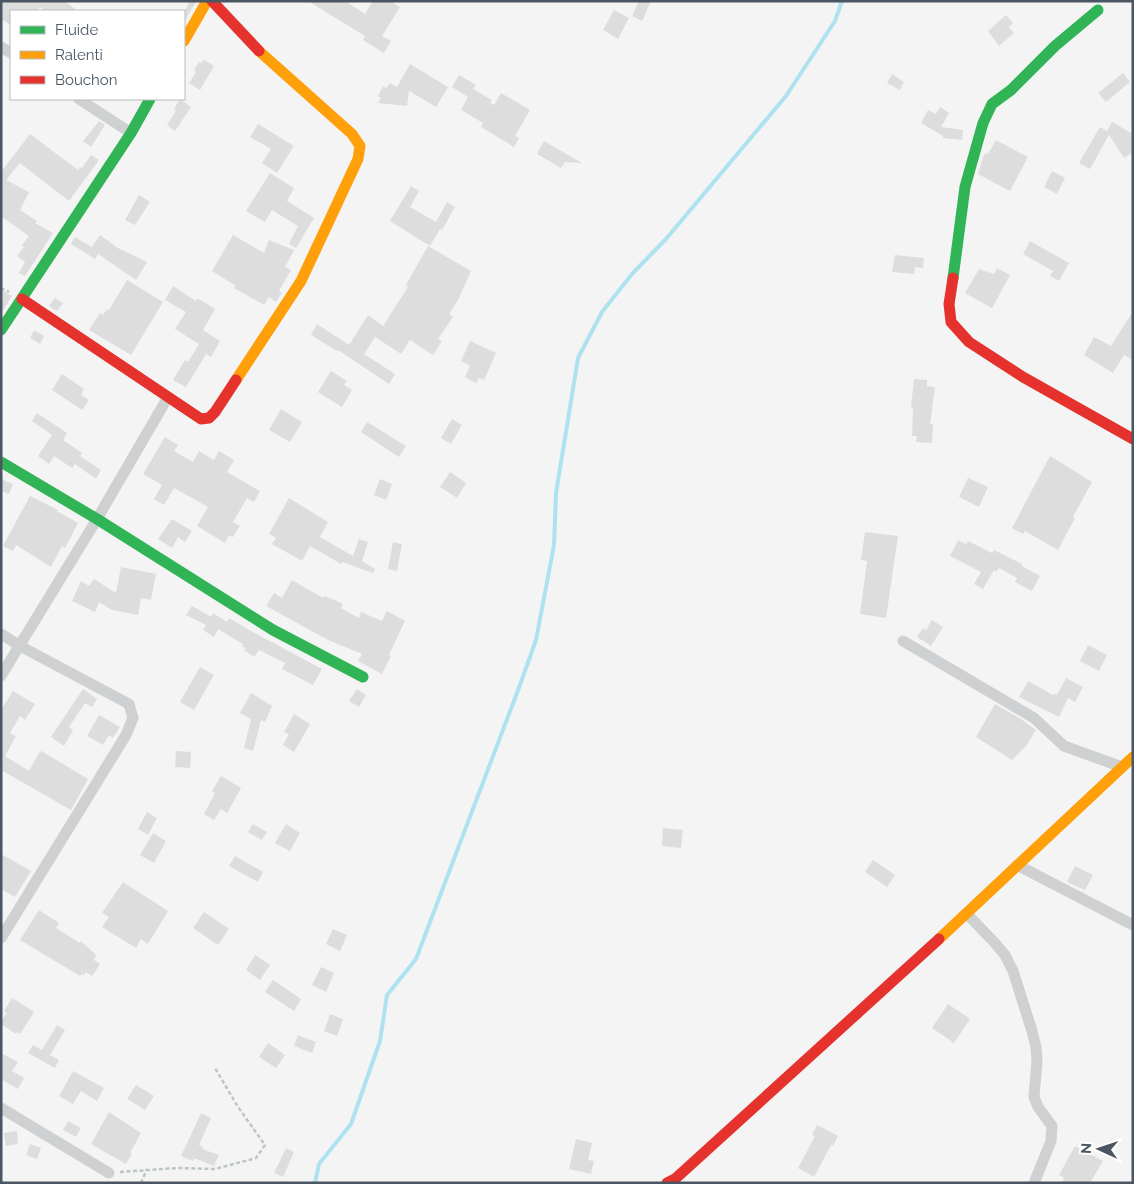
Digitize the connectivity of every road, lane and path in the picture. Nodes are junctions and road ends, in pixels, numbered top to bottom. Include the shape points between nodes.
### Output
1 (207, 1) edge
2 (212, 1) edge
3 (1098, 10) dead end
4 (185, 39) edge
5 (81, 100) edge
6 (149, 100) edge
7 (130, 133) junction
8 (22, 299) junction
9 (1, 330) edge
10 (168, 397) junction
11 (1133, 439) edge
12 (1, 462) edge
13 (97, 520) junction
14 (1, 634) edge
15 (903, 641) dead end
16 (20, 646) junction
17 (1, 676) edge
18 (363, 677) dead end
19 (1133, 757) edge
20 (1122, 767) junction
21 (1017, 865) junction
22 (967, 914) junction
23 (1133, 925) edge
24 (1, 938) edge
25 (215, 1068) dead end
26 (1, 1108) edge
27 (147, 1169) junction
28 (109, 1173) joint
29 (141, 1183) edge
30 (667, 1183) edge
31 (1034, 1183) edge

1 - 4 street
2 - 10 street via 268,60 352,134 360,146 358,159 301,280 215,412 209,418 201,418
3 - 11 street via 992,104 983,123 965,187 949,304 951,322 969,342 1023,377
5 - 7 street
6 - 7 street
7 - 8 street
8 - 9 street
8 - 10 street
10 - 13 street
12 - 13 street
13 - 16 street
13 - 18 street via 272,630
14 - 16 street
15 - 20 street via 1034,718 1064,746
16 - 17 street
16 - 24 street via 129,704 133,718 126,735
19 - 20 street
20 - 21 street
21 - 22 street
21 - 23 street
22 - 30 street
22 - 31 street via 1005,956 1032,1031 1037,1061 1034,1097 1052,1126 1052,1141
25 - 27 path via 265,1144 256,1158 215,1169
26 - 28 street
27 - 28 path
27 - 29 path

